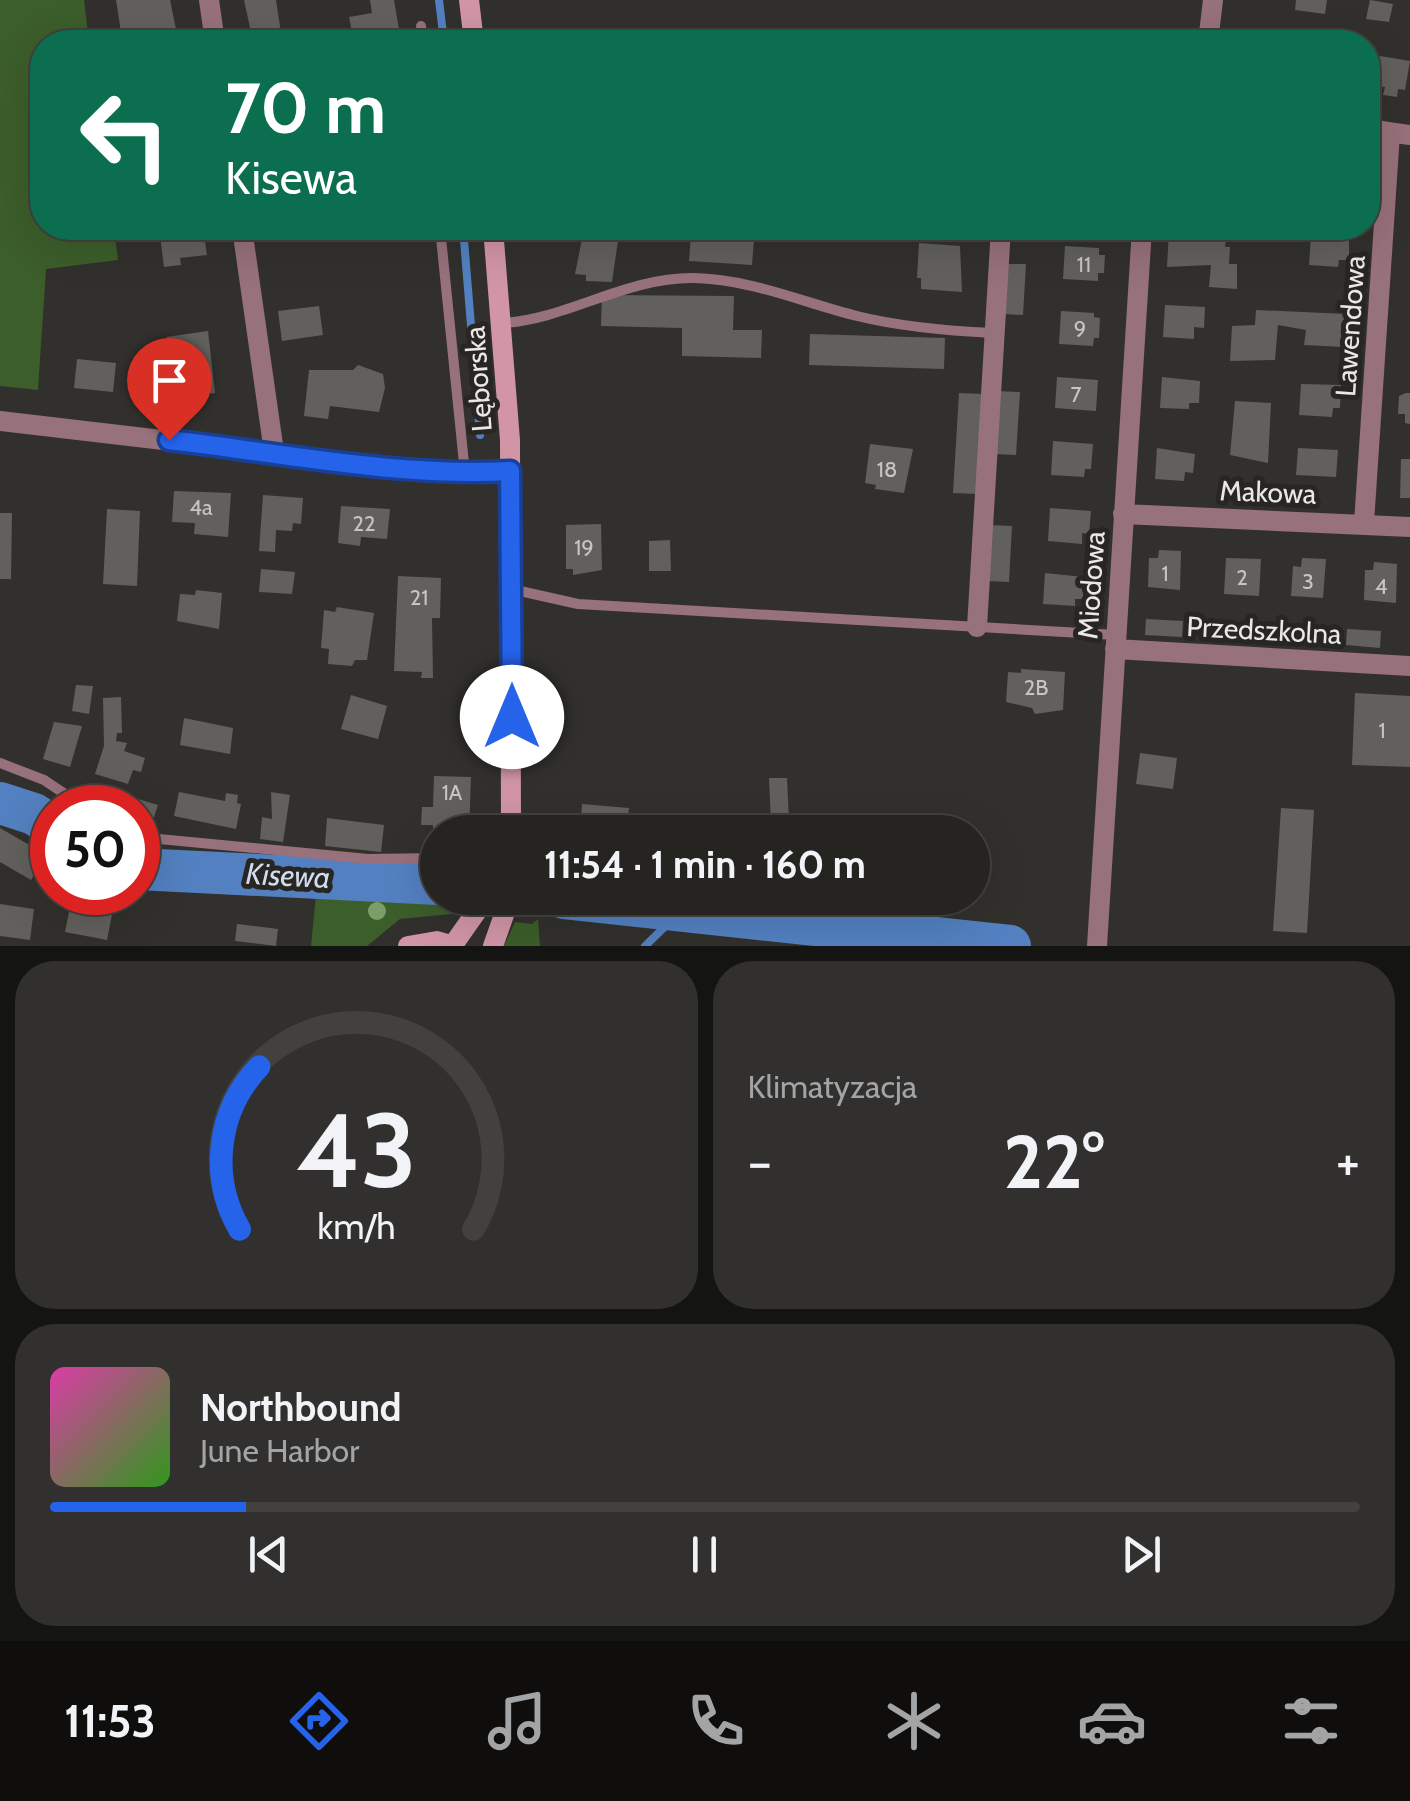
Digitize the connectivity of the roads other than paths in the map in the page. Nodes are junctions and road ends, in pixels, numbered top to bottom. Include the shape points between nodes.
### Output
1 (209, 0) edge
2 (469, 0) edge
3 (1213, 0) edge
4 (422, 26) dead end
5 (213, 30) edge
6 (422, 30) edge
7 (473, 30) edge
8 (1209, 30) edge
9 (1400, 134) edge
10 (244, 240) edge
11 (441, 240) edge
12 (494, 240) edge
13 (1000, 240) edge
14 (1141, 240) edge
15 (503, 323) junction
16 (994, 333) junction
17 (0, 421) edge
18 (274, 452) junction
19 (510, 471) junction
20 (466, 473) junction
21 (1123, 514) junction
22 (1364, 523) junction
23 (1410, 527) edge
24 (511, 589) junction
25 (977, 627) junction
26 (1115, 642) junction
27 (1410, 666) edge
28 (0, 763) edge
29 (52, 785) edge
30 (510, 815) edge
31 (160, 839) edge
32 (420, 858) edge
33 (476, 915) edge
34 (505, 915) edge
35 (1098, 938) edge
36 (408, 946) edge
37 (454, 946) edge
38 (493, 946) edge

1 - 5 street
2 - 7 main road
3 - 8 street
4 - 6 lane
9 - 22 street, Lawendowa
10 - 18 street
11 - 20 lane
12 - 15 main road, Lęborska
13 - 16 street
14 - 21 street, Miodowa
15 - 16 lane via 527,322 621,288 694,278 788,294 898,324
15 - 19 main road, Lęborska
16 - 25 street
17 - 18 street
18 - 20 street
19 - 20 street
19 - 24 main road, Lęborska
21 - 22 street, Makowa
21 - 26 street, Miodowa
22 - 23 street, Makowa
24 - 25 lane via 578,604
24 - 30 main road, Lęborska
25 - 26 lane
26 - 27 street, Przedszkolna
26 - 35 street, Miodowa
28 - 29 lane
31 - 32 lane
33 - 37 main road
34 - 38 main road
36 - 37 main road

